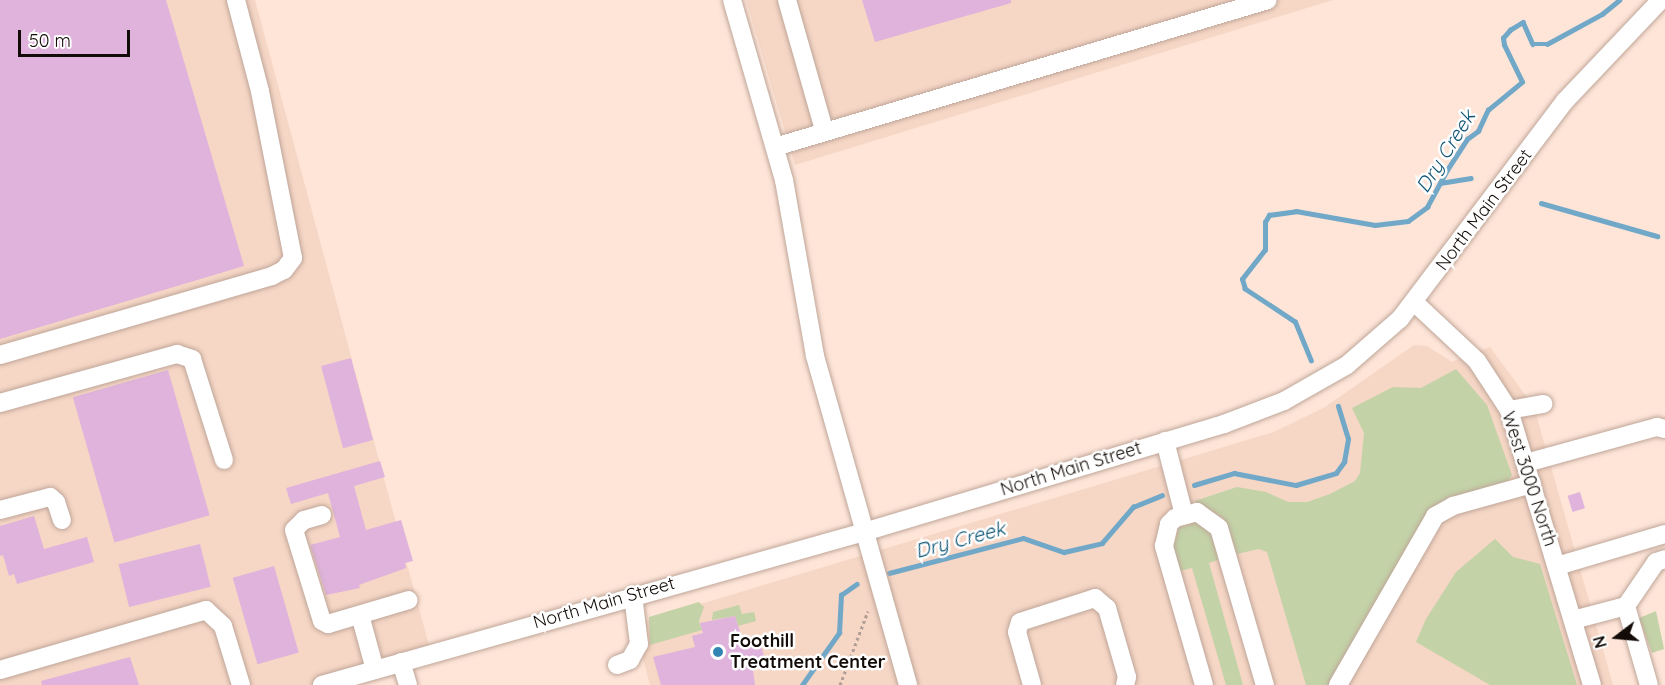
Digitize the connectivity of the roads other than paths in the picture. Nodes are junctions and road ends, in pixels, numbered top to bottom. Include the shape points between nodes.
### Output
1 (236, 0) edge
2 (732, 0) edge
3 (787, 0) edge
4 (1661, 0) edge
5 (1259, 1) edge
6 (824, 130) junction
7 (775, 147) junction
8 (1414, 302) junction
9 (0, 355) edge
10 (0, 403) edge
11 (1543, 404) dead end
12 (1509, 410) junction
13 (1665, 429) edge
14 (1165, 441) junction
15 (224, 460) dead end
16 (1526, 463) junction
17 (1532, 484) junction
18 (0, 510) edge
19 (322, 515) dead end
20 (1184, 515) junction
21 (62, 520) dead end
22 (864, 532) junction
23 (1665, 534) edge
24 (1665, 559) edge
25 (1557, 566) junction
26 (633, 595) junction
27 (409, 600) dead end
28 (1626, 606) junction
29 (360, 615) junction
30 (1573, 620) junction
31 (401, 662) junction
32 (617, 665) dead end
33 (0, 670) edge
34 (375, 670) junction
35 (241, 685) edge
36 (322, 685) edge
37 (408, 685) edge
38 (908, 685) edge
39 (1032, 685) edge
40 (1125, 685) edge
41 (1204, 685) edge
42 (1265, 685) edge
43 (1338, 685) edge
44 (1592, 685) edge
45 (1649, 685) edge

1 - 9 street via 290,223 294,258 272,276
2 - 7 street
3 - 6 street
4 - 8 street, North Main Street via 1565,101
5 - 6 street
6 - 7 street
7 - 22 street via 813,347
8 - 12 street, West 3000 North via 1477,362
8 - 14 street, North Main Street via 1375,343 1322,381 1284,401
10 - 15 street via 177,354 192,359
11 - 12 street
12 - 16 street, West 3000 North
13 - 16 street via 1657,427
14 - 20 street
14 - 22 street, North Main Street
16 - 17 street, West 3000 North
17 - 25 street, West 3000 North
17 - 43 street via 1453,506 1435,516
18 - 21 street via 50,497 56,502
19 - 29 street via 298,523 294,531 320,618 328,624
20 - 41 street via 1169,524 1164,546
20 - 42 street via 1197,512 1219,528
22 - 26 street, North Main Street
22 - 38 street
23 - 25 street
24 - 28 street via 1656,562
25 - 30 street, West 3000 North
26 - 31 street, North Main Street
26 - 32 street via 639,644 630,660
27 - 29 street
28 - 30 street
28 - 45 street
29 - 34 street
30 - 44 street, West 3000 North
31 - 34 street, North Main Street
31 - 37 street
33 - 35 street via 206,610 223,626
34 - 36 street, North Main Street
39 - 40 street via 1017,632 1020,622 1095,598 1107,608 1127,677

